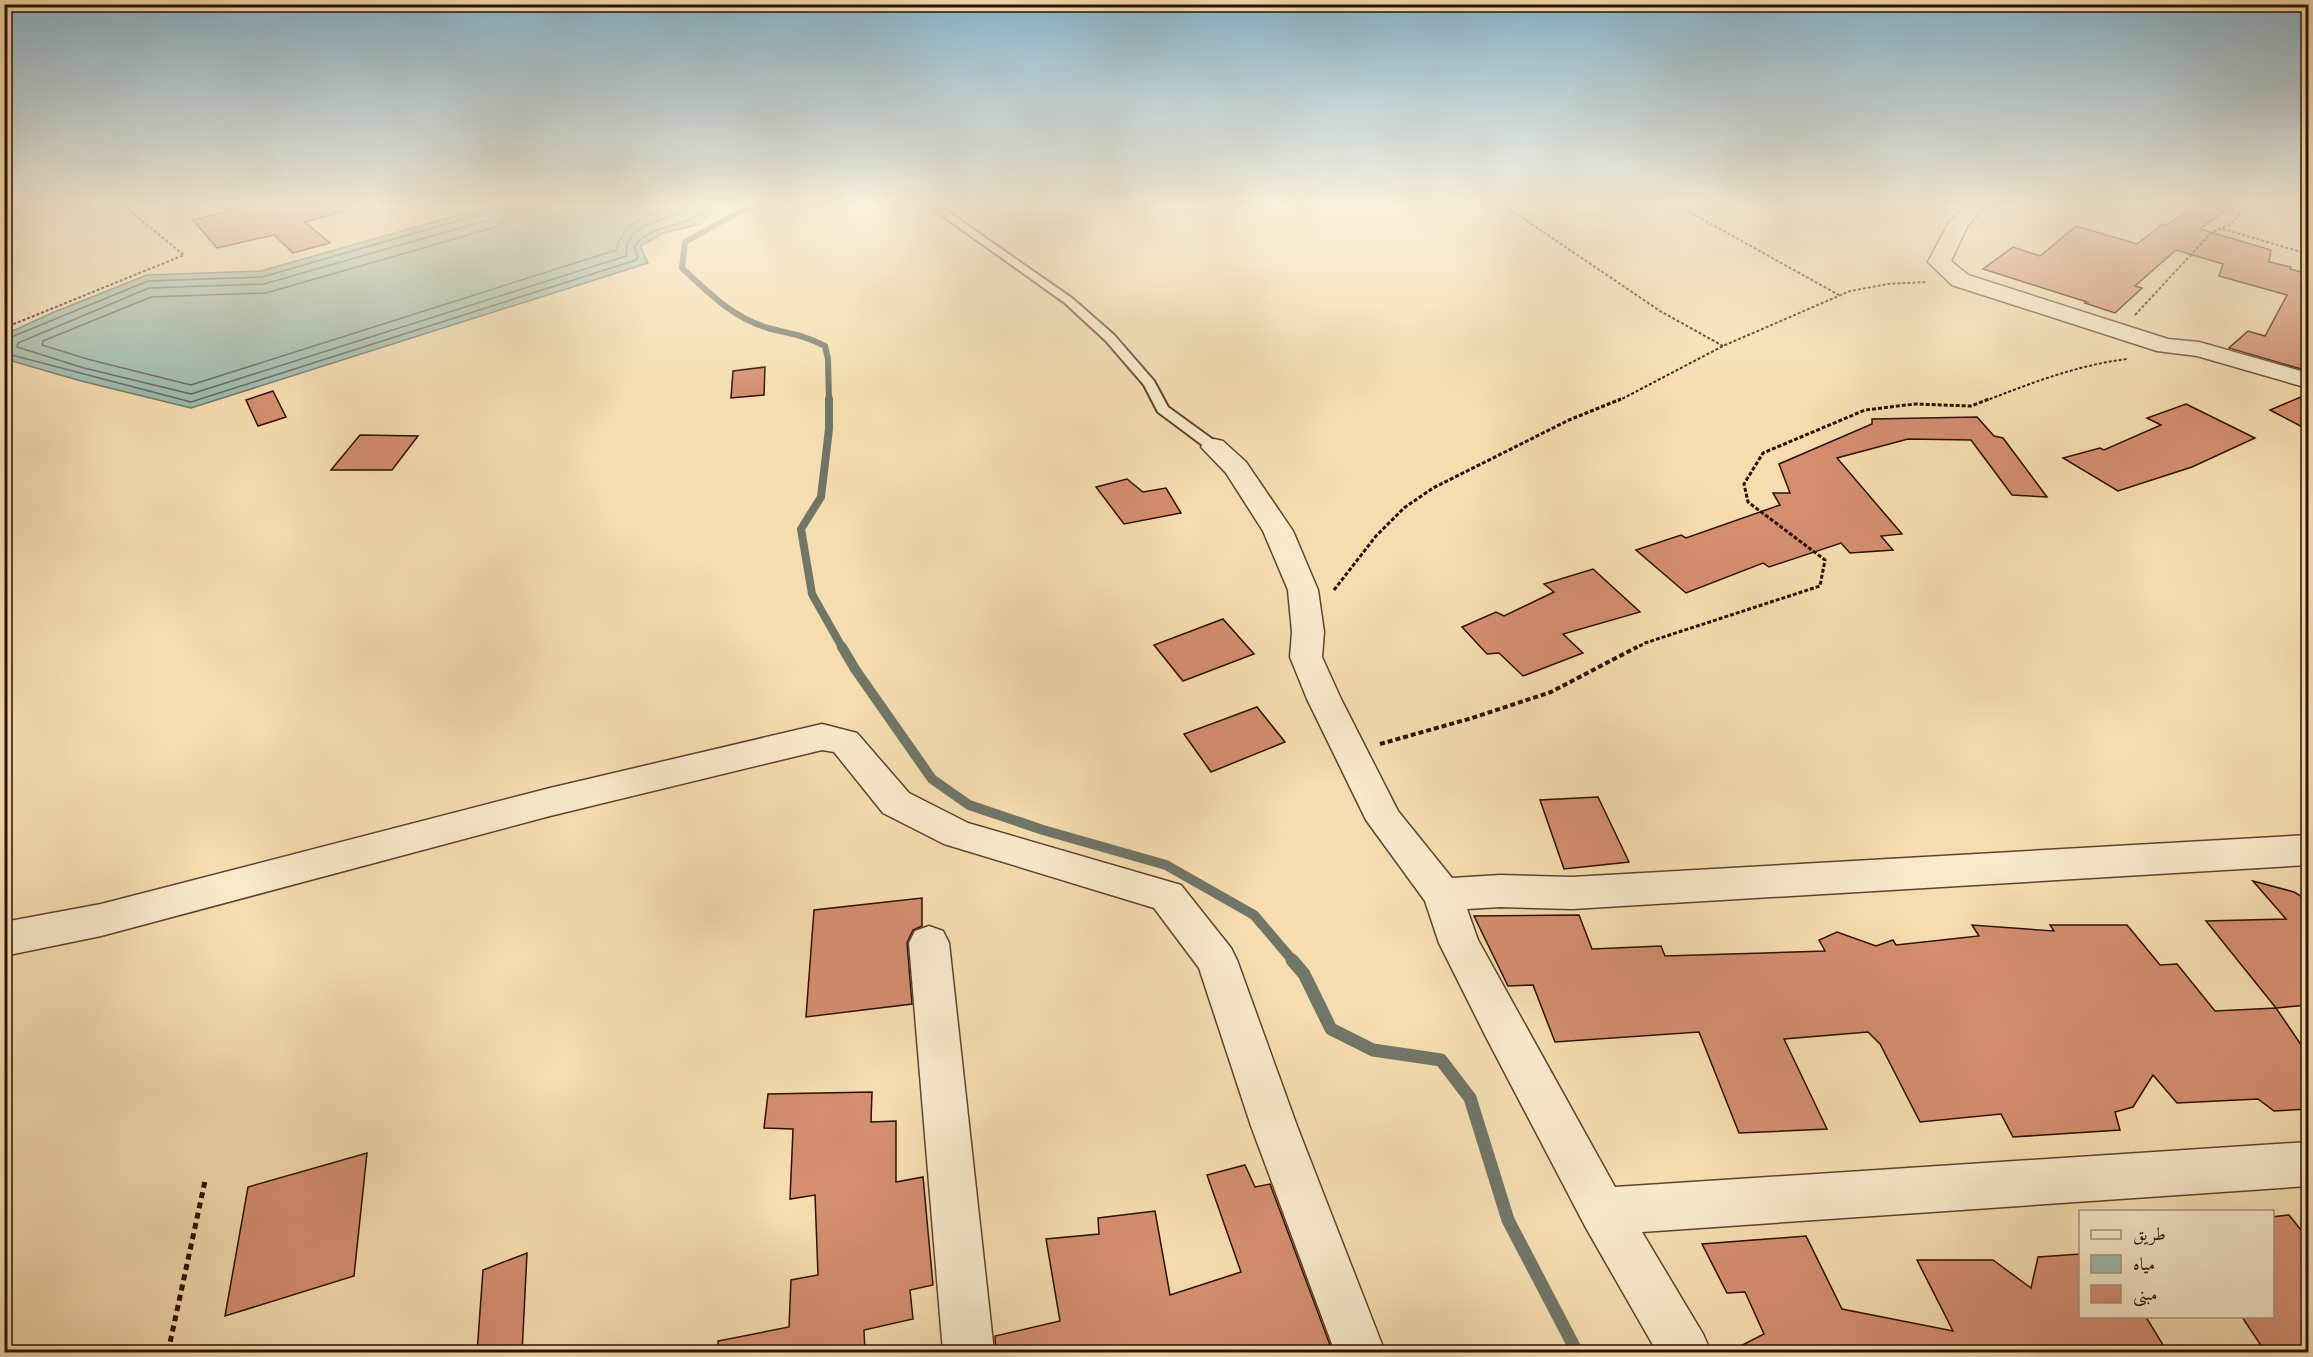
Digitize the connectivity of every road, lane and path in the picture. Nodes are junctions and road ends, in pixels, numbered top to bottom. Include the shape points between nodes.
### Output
1 (154, 267) edge
2 (1021, 267) edge
3 (1594, 267) edge
4 (1789, 267) edge
5 (1945, 267) edge
6 (2179, 267) edge
7 (1960, 280) junction
8 (1839, 295) junction
9 (4, 328) edge
10 (2120, 331) junction
11 (1723, 346) junction
12 (2165, 346) junction
13 (2308, 381) edge
14 (1214, 447) joint
15 (1308, 632) junction
16 (1352, 752) junction
17 (2302, 856) edge
18 (1442, 894) junction
19 (4, 939) edge
20 (929, 944) dead end
21 (2308, 1164) edge
22 (205, 1181) dead end
23 (1603, 1210) junction
24 (168, 1353) edge
25 (969, 1353) edge
26 (1360, 1353) edge
27 (1685, 1353) edge

1 - 9 path
2 - 14 lane via 1069,301 1110,338 1150,384 1163,409
3 - 11 path
4 - 8 path
5 - 7 street
6 - 10 path
7 - 8 path via 1905,282
7 - 10 street
8 - 11 path
10 - 12 street
11 - 15 path via 1433,488 1404,508 1376,536
12 - 13 street via 2199,349
12 - 16 path via 2144,356 2038,380 1971,406 1915,404 1865,410 1763,453 1744,483 1748,502 1825,560 1820,586 1645,643 1551,692
14 - 15 street via 1236,468 1278,531 1304,590
15 - 16 street via 1306,657
16 - 18 street via 1384,820
17 - 18 street via 1584,892
18 - 23 street via 1459,943
19 - 26 street via 101,920 550,802 822,737 845,742 897,803 957,834 1167,896 1217,960 1274,1126
20 - 25 street
21 - 23 street
22 - 24 path
23 - 27 street

